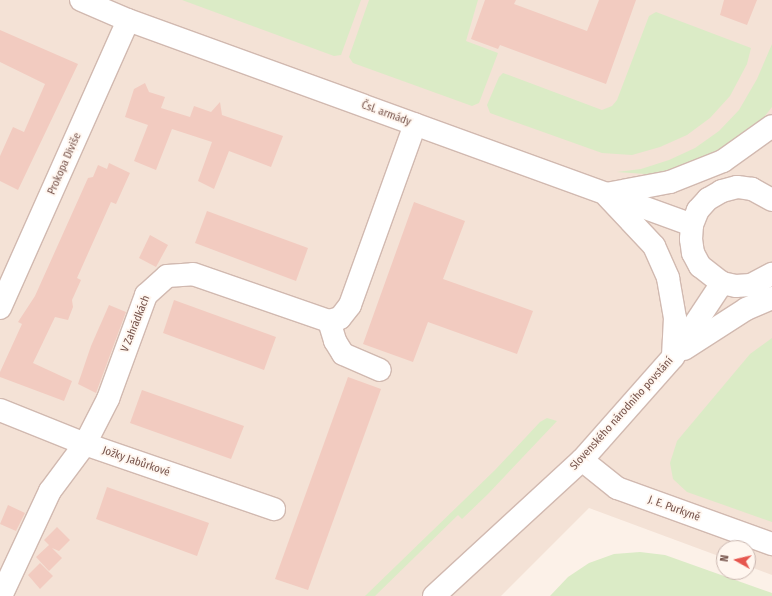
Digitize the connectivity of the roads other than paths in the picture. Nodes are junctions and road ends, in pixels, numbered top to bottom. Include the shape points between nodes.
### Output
1 (81, 0) edge
2 (128, 20) junction
3 (414, 124) junction
4 (772, 126) edge
5 (770, 192) edge
6 (605, 194) junction
7 (692, 225) junction
8 (772, 274) edge
9 (722, 283) junction
10 (772, 298) edge
11 (0, 308) edge
12 (329, 321) junction
13 (673, 357) junction
14 (380, 370) dead end
15 (0, 410) edge
16 (85, 444) junction
17 (582, 460) junction
18 (274, 509) dead end
19 (772, 544) edge
20 (1, 596) edge
21 (434, 596) edge

1 - 2 street, Čsl. armády
2 - 3 street, Čsl. armády
2 - 11 street, Prokopa Diviše
3 - 6 street, Čsl. armády
3 - 12 street via 350,305 340,318
4 - 6 street via 723,161 670,182
5 - 7 street via 737,187 722,191 708,198 698,210
6 - 7 street, Čsl. armády
6 - 13 street via 654,246 668,278 675,318
7 - 9 street via 693,253 700,266
8 - 9 street via 751,285 736,286
9 - 13 street, Slovenského národního povstání
10 - 13 street via 746,309 710,330
12 - 14 street via 342,354
12 - 16 street, V Zahrádkách via 193,274 167,276 146,294 108,399
13 - 17 street, Slovenského národního povstání
15 - 16 street, Jožky Jabůrkové
16 - 18 street, Jožky Jabůrkové
16 - 20 street, V Zahrádkách via 50,490
17 - 19 street, J. E. Purkyně via 617,488
17 - 21 street, Slovenského národního povstání

